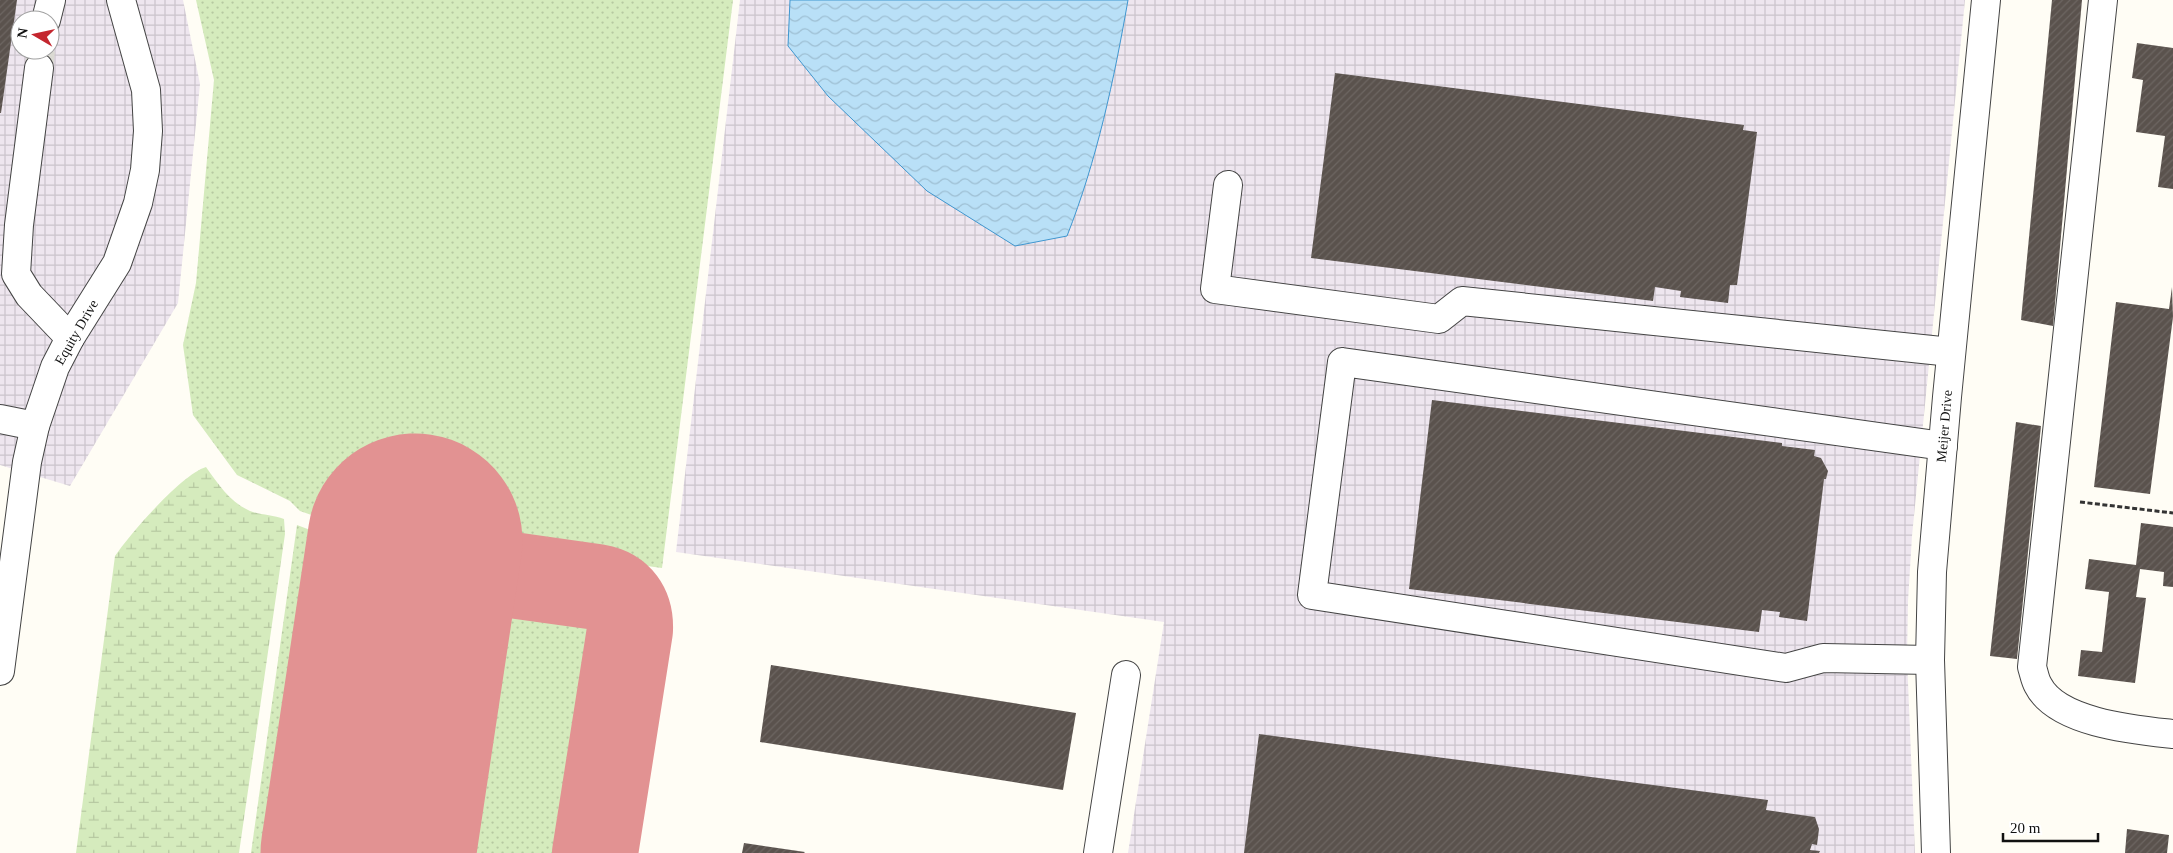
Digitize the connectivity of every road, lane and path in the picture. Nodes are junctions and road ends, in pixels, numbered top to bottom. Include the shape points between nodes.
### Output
1 (120, 0) edge
2 (1986, 0) edge
3 (2103, 0) edge
4 (39, 68) tunnel mouth
5 (1228, 185) dead end
6 (70, 338) junction
7 (1951, 352) junction
8 (0, 419) edge
9 (35, 426) junction
10 (1943, 446) junction
11 (2072, 501) dead end
12 (2173, 513) edge
13 (7, 557) edge
14 (1930, 660) junction
15 (0, 671) edge
16 (1126, 675) dead end
17 (2173, 734) edge
18 (1098, 853) edge
19 (1936, 853) edge

1 - 6 street, Equity Drive via 146,90 148,131 145,170 138,203 116,263
2 - 7 street, Meijer Drive
3 - 17 street via 2032,667 2038,686 2045,694 2077,716 2124,728
4 - 6 street via 16,274 29,295
5 - 7 street via 1215,289 1439,319 1462,301
6 - 9 street, Equity Drive via 55,367
7 - 10 street, Meijer Drive
8 - 9 street
9 - 13 street, Equity Drive
10 - 14 street, Meijer Drive via 1932,572
10 - 14 street via 1342,362 1312,595 1786,668 1823,658
11 - 12 path
13 - 15 street, Equity Drive
14 - 19 street, Meijer Drive
16 - 18 street

